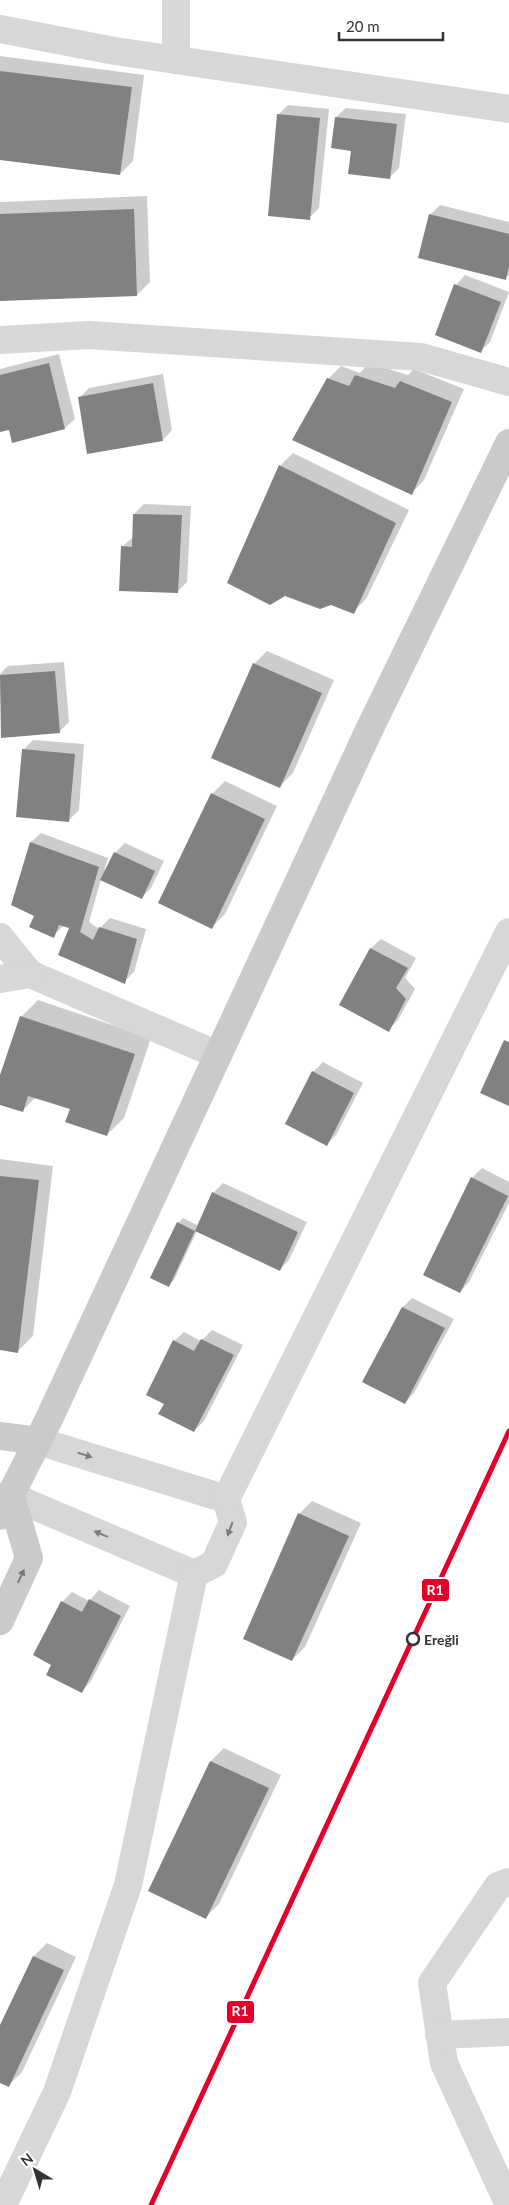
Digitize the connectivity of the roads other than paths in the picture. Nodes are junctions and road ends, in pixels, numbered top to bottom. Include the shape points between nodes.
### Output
1 (176, 0) edge
2 (0, 29) edge
3 (176, 60) junction
4 (509, 110) edge
5 (0, 340) edge
6 (509, 382) edge
7 (509, 443) edge
8 (509, 932) edge
9 (0, 937) edge
10 (30, 974) junction
11 (0, 979) edge
12 (218, 1055) junction
13 (0, 1436) edge
14 (38, 1441) junction
15 (226, 1499) junction
16 (3, 1501) edge
17 (194, 1574) junction
18 (0, 1620) edge
19 (509, 1882) edge
20 (509, 2032) edge
21 (439, 2035) junction
22 (3, 2205) edge
23 (509, 2205) edge

1 - 3 street
2 - 3 street
3 - 4 street
5 - 6 street via 89,335 421,357
7 - 12 main road via 370,728
8 - 15 street
9 - 10 street
10 - 11 street
10 - 12 street
12 - 14 main road
13 - 14 main road
14 -> 15 street
14 - 16 main road
15 -> 17 street via 233,1522 225,1543 214,1564
17 -> 16 street
18 -> 16 main road via 29,1558
17 - 22 street via 128,1885 57,2092
19 - 21 street via 498,1886 432,1983
20 - 21 street
21 - 23 street via 444,2063

